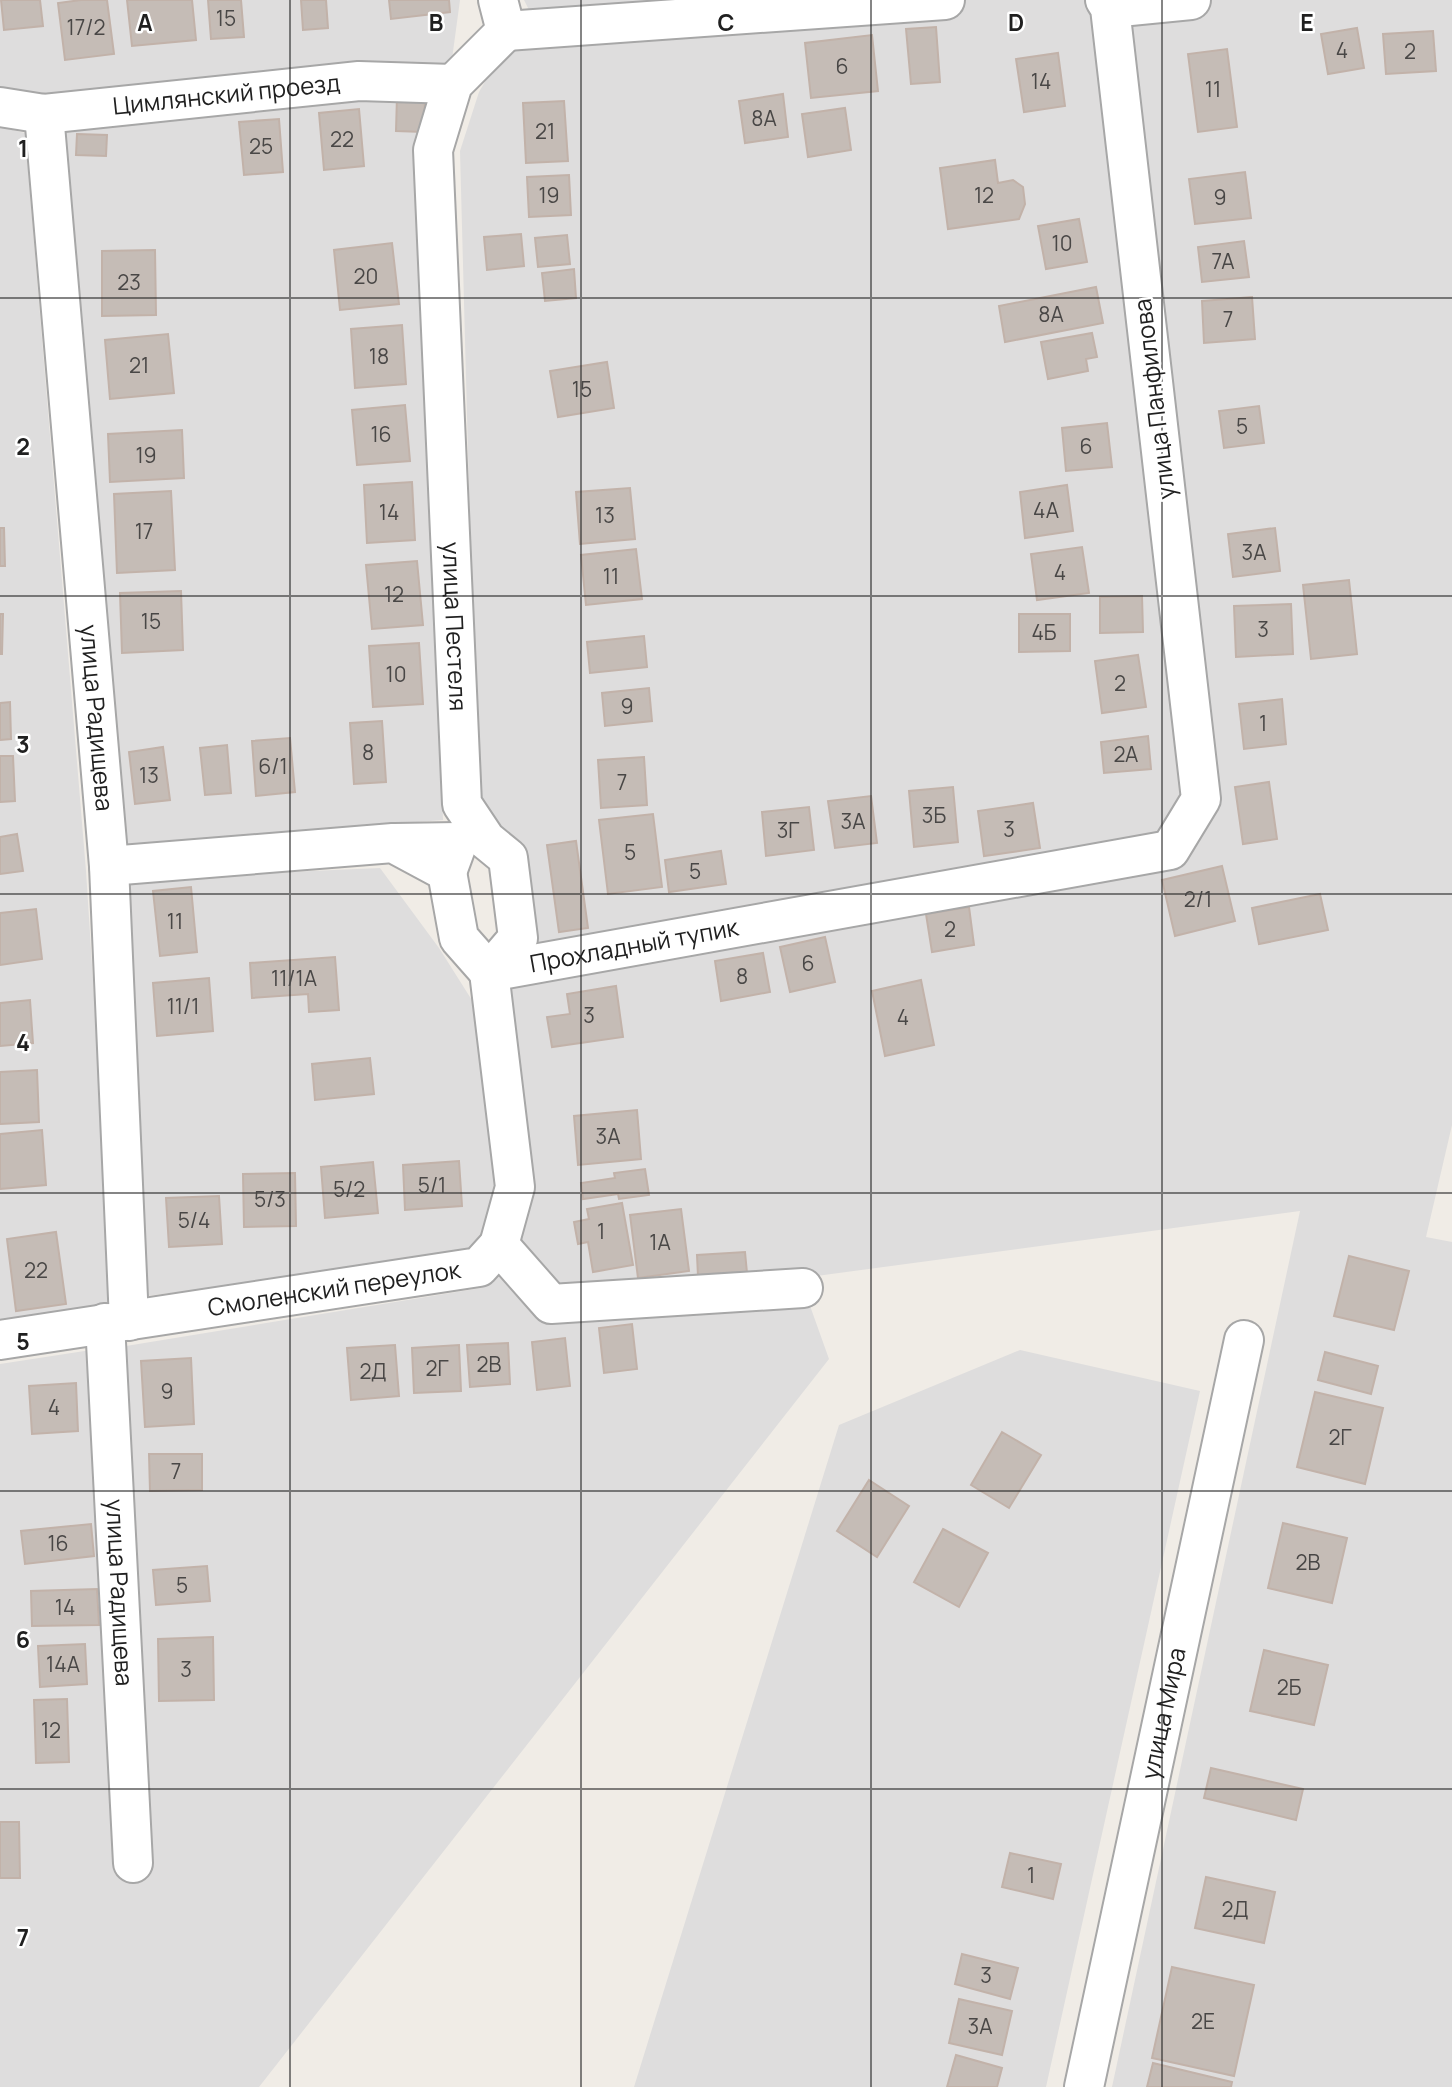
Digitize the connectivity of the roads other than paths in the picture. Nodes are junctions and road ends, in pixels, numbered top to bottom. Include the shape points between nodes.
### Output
1 (945, 0) edge
2 (1191, 0) edge
3 (1108, 4) edge
4 (502, 15) edge
5 (453, 84) junction
6 (0, 107) edge
7 (44, 114) junction
8 (1201, 799) joint
9 (464, 851) junction
10 (109, 866) junction
11 (489, 972) junction
12 (499, 1245) junction
13 (803, 1288) dead end
14 (117, 1322) junction
15 (0, 1340) edge
16 (1244, 1340) dead end
17 (133, 1863) dead end
18 (1084, 2087) edge

1 - 4 street
2 - 3 street
3 - 8 street, улица Панфилова
4 - 5 street, улица Пестеля
5 - 7 street, Цимлянский проезд via 359,81
5 - 9 street, улица Пестеля via 433,150
6 - 7 street, Цимлянский проезд
7 - 10 street, улица Радищева
8 - 11 street, Прохладный тупик via 1170,850
9 - 10 street via 393,843
9 - 11 street via 458,939
9 - 11 street, улица Пестеля via 508,858 517,938
10 - 14 street, улица Радищева
11 - 12 street via 515,1187
12 - 13 street via 551,1304
12 - 14 street, Смоленский переулок via 479,1267
14 - 15 street, Смоленский переулок
14 - 17 street, улица Радищева
16 - 18 street, улица Мира

